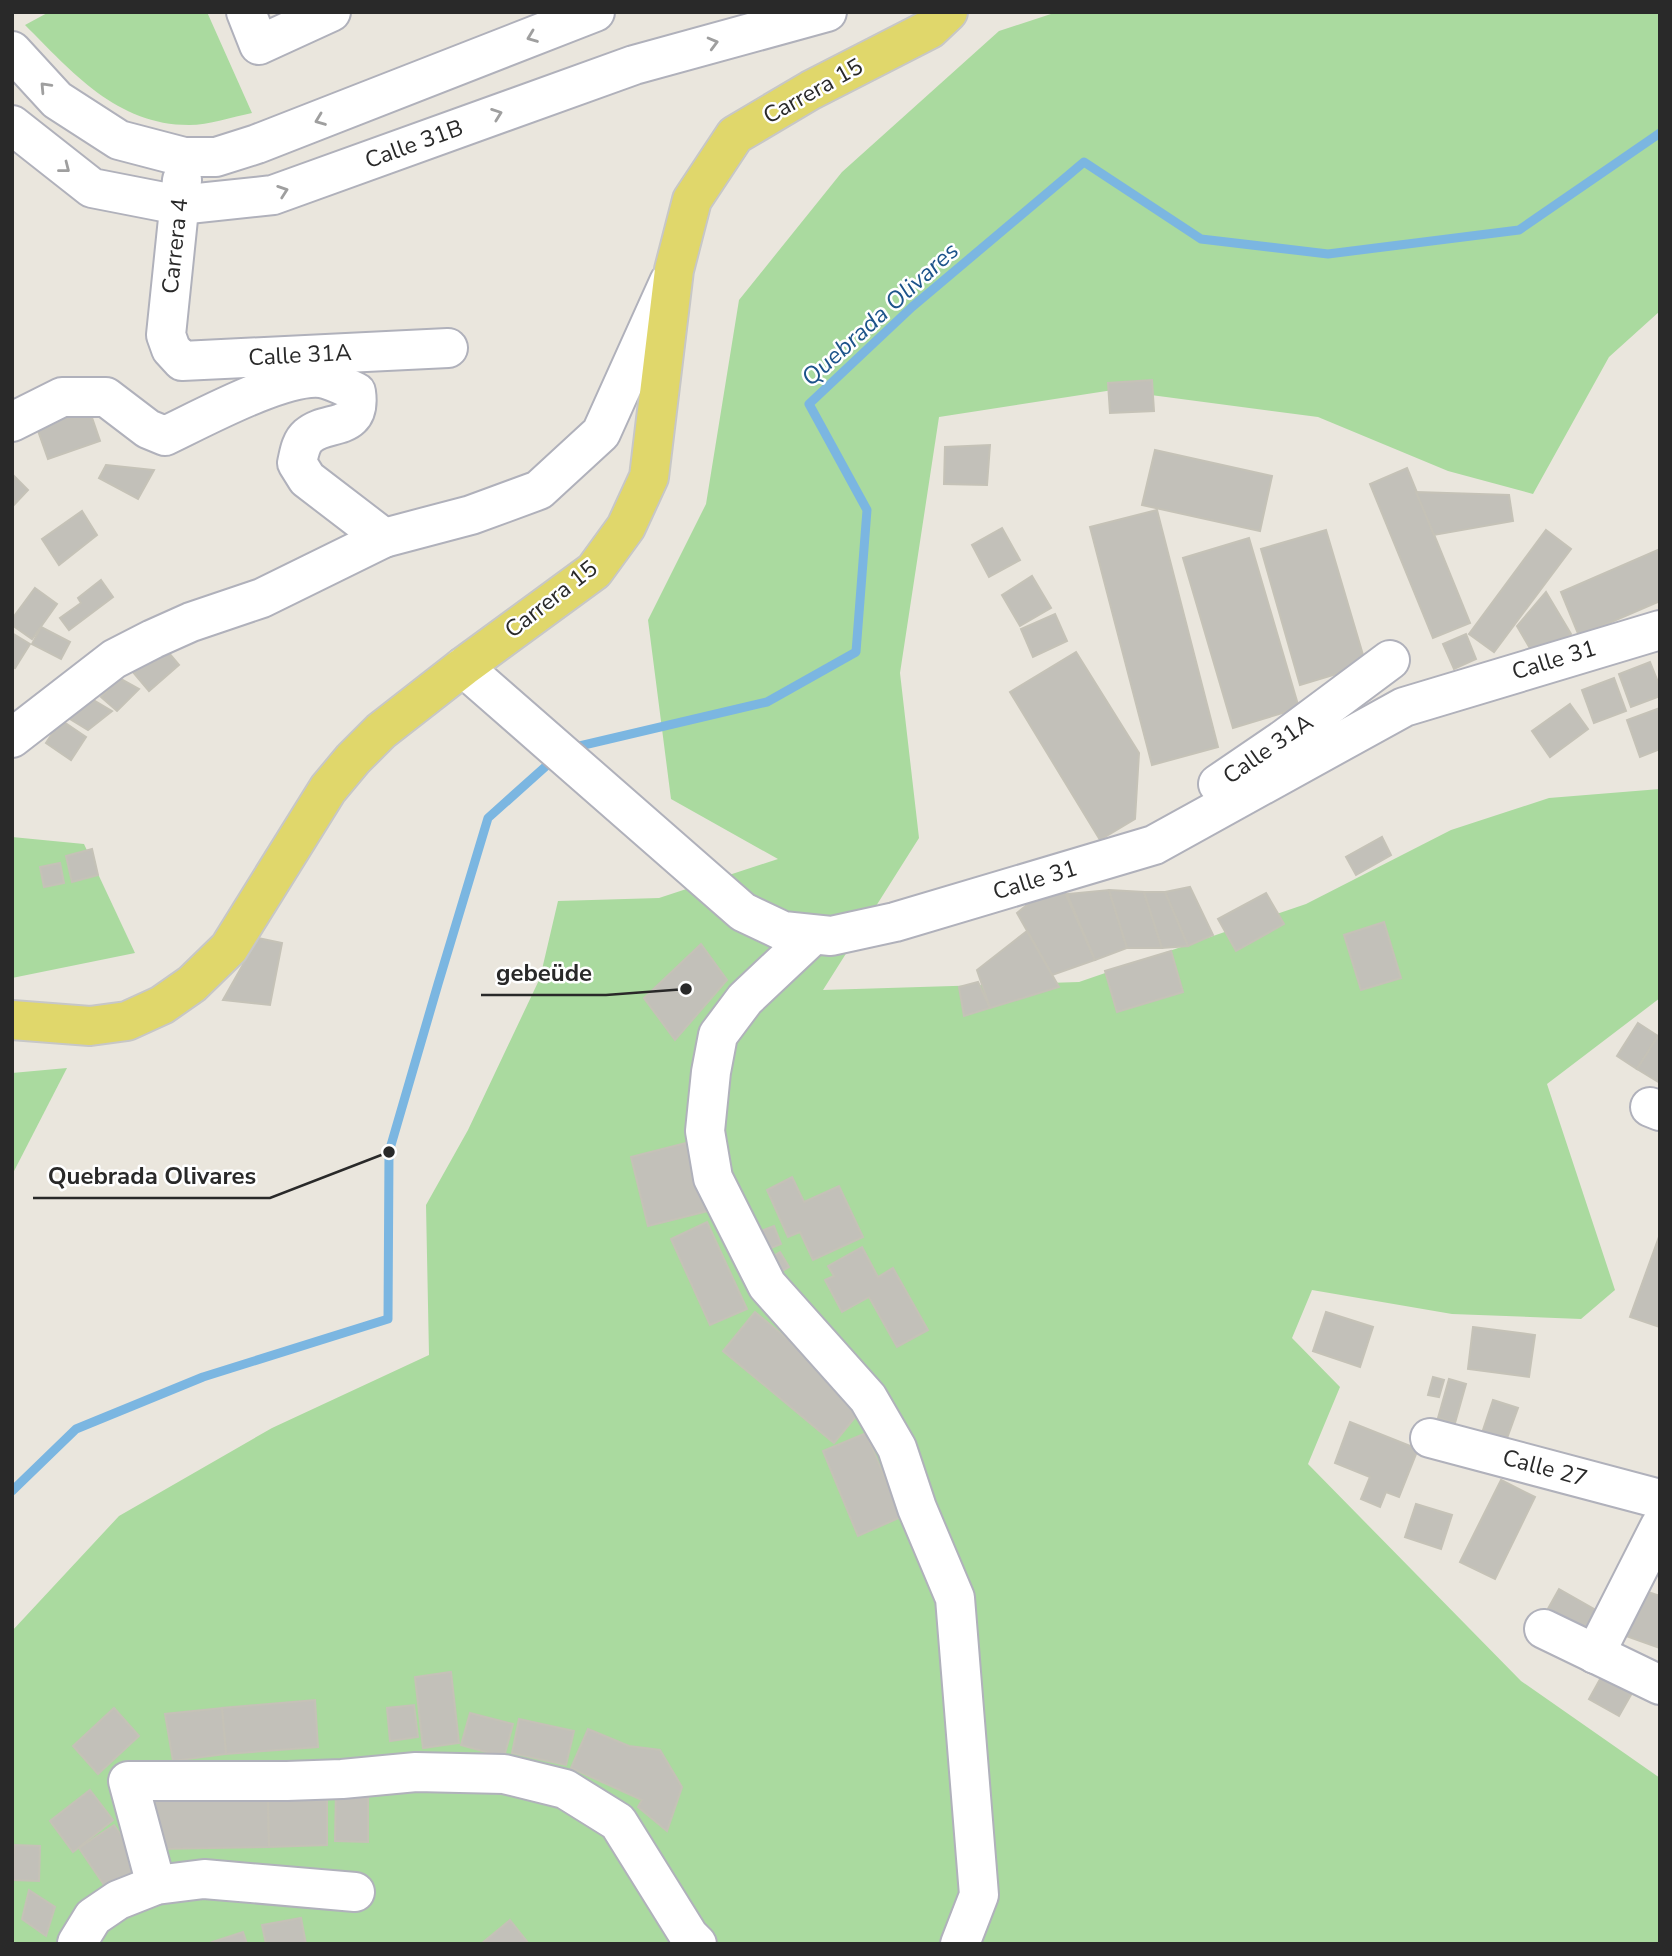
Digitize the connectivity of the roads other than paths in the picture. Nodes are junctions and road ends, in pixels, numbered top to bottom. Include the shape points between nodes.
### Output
1 (331, 12) edge
2 (595, 12) edge
3 (827, 12) edge
4 (948, 12) edge
5 (252, 29) edge
6 (12, 51) edge
7 (12, 125) edge
8 (184, 158) junction
9 (179, 205) junction
10 (674, 270) junction
11 (166, 335) joint
12 (448, 348) dead end
13 (12, 422) edge
14 (384, 538) junction
15 (1660, 630) edge
16 (1390, 660) dead end
17 (475, 677) junction
18 (12, 738) edge
19 (1154, 845) junction
20 (813, 935) junction
21 (12, 1020) edge
22 (1430, 1438) dead end
23 (1660, 1499) edge
24 (1660, 1526) edge
25 (1544, 1629) dead end
26 (1595, 1654) junction
27 (1660, 1685) edge
28 (156, 1885) junction
29 (355, 1892) dead end
30 (77, 1942) edge
31 (697, 1944) edge
32 (960, 1944) edge

1 - 5 street
2 -> 8 street via 257,144 216,157
9 -> 3 street, Calle 31B via 273,195 634,65
4 - 10 main road, Carrera 15 via 930,29 735,135 692,200
8 -> 6 street via 119,140 57,100
7 -> 9 street, Calle 31B via 92,188
8 - 9 street, Carrera 4
9 - 11 street, Carrera 4
10 - 14 street via 601,433 539,490 471,515
10 - 17 main road, Carrera 15 via 649,477 626,527 594,571
11 - 12 street, Calle 31A via 182,361
13 - 14 street via 62,397 106,397 148,429 165,436 288,381 320,378 340,384 356,392 358,405 351,418 307,436 297,463 307,479
14 - 18 street via 262,598 191,622 114,659
15 - 19 street, Calle 31 via 1404,707
16 - 19 street, Calle 31A via 1185,805
17 - 20 street, Calle 31 via 743,912 783,931
17 - 21 main road, Carrera 15 via 381,732 352,759 328,789 229,948 192,984 127,1021 90,1026
19 - 20 street, Calle 31 via 895,922 831,936
20 - 32 street via 745,999 718,1035 705,1131 713,1178 767,1285 869,1398 897,1448 955,1598 979,1895
22 - 23 street, Calle 27
24 - 26 street
25 - 26 street
26 - 27 street
28 - 29 street via 204,1879
28 - 30 street via 118,1900 93,1917
28 - 31 street via 128,1781 287,1781 416,1772 504,1774 565,1789 618,1822

